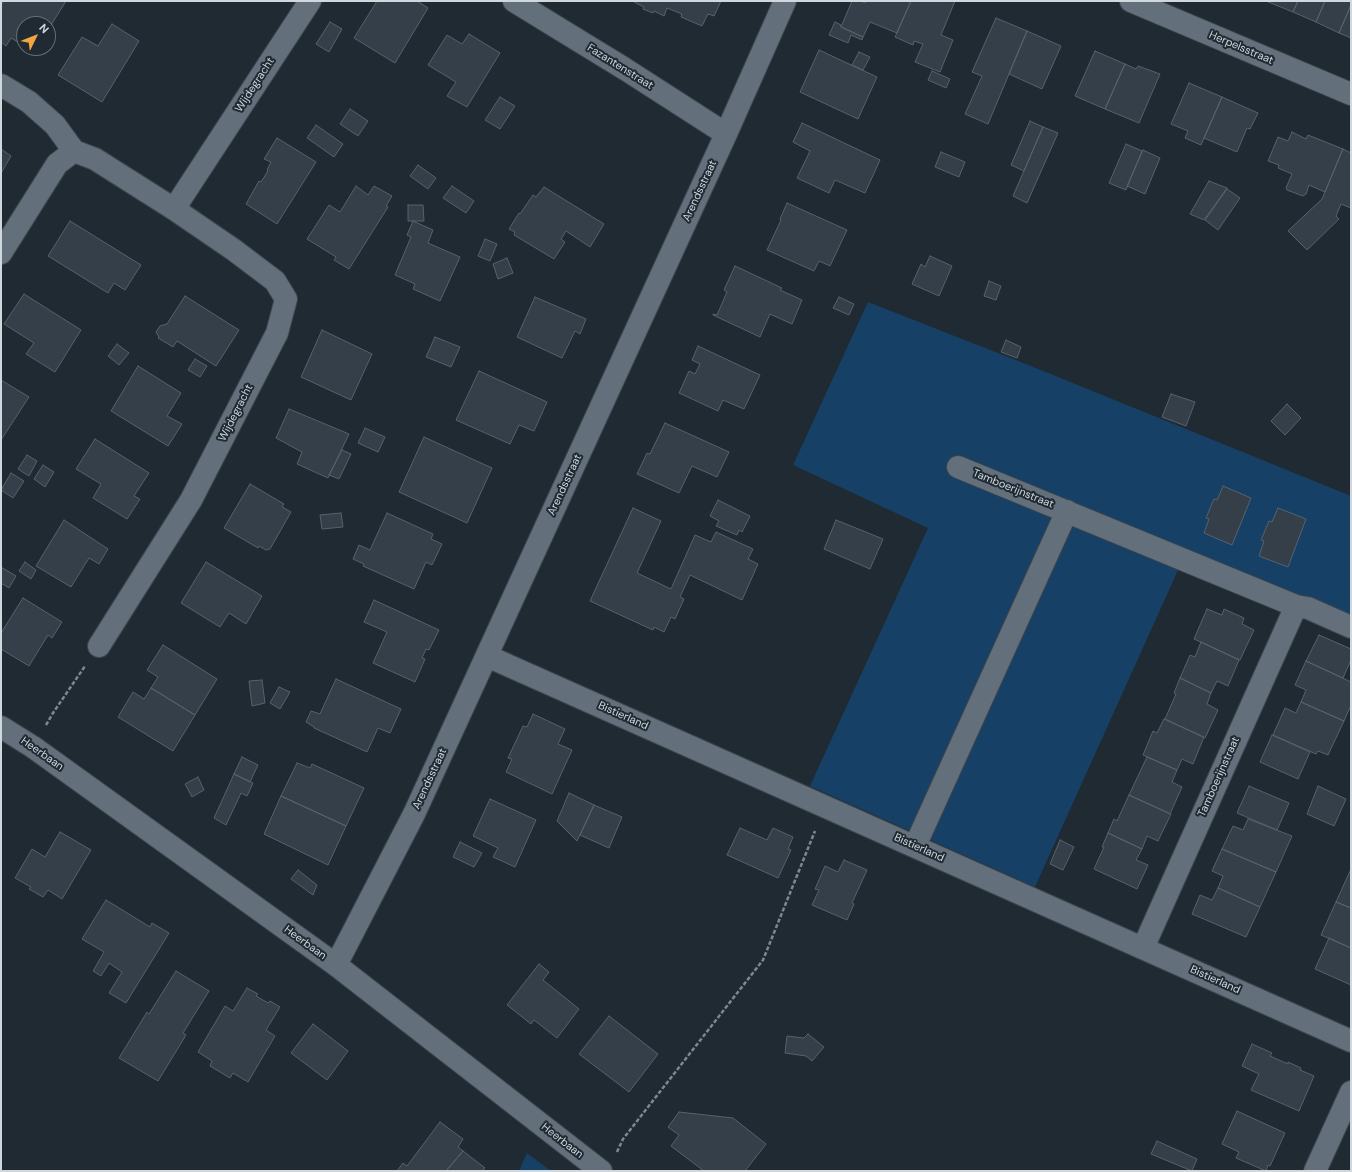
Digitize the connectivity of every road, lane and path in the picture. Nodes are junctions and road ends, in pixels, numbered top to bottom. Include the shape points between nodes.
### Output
1 (310, 1) edge
2 (514, 1) edge
3 (785, 1) edge
4 (1131, 1) edge
5 (1, 85) edge
6 (1351, 94) edge
7 (726, 134) junction
8 (74, 150) junction
9 (174, 209) junction
10 (1, 253) edge
11 (958, 467) dead end
12 (1067, 511) junction
13 (1296, 606) junction
14 (1351, 627) edge
15 (99, 646) joint
16 (487, 656) junction
17 (1, 727) edge
18 (33, 748) junction
19 (825, 806) junction
20 (915, 846) junction
21 (1142, 948) junction
22 (336, 965) junction
23 (1351, 1041) edge
24 (1351, 1092) edge
25 (608, 1163) edge
26 (1315, 1171) edge

1 - 9 street, Wijdegracht
2 - 7 street, Fazantenstraat
3 - 7 street, Arendsstraat
4 - 6 street, Herpelsstraat
5 - 8 street, Wijdegracht via 29,102 55,125
7 - 16 street, Arendsstraat
8 - 9 street, Wijdegracht via 95,159
8 - 10 street via 57,164
9 - 15 street, Wijdegracht via 276,281 286,299 277,333 191,500
11 - 12 street, Tamboerijnstraat
12 - 13 street, Tamboerijnstraat
12 - 20 street, Tamboerijnstraat
13 - 14 street, Tamboerijnstraat via 1308,608
13 - 21 street, Tamboerijnstraat
15 - 18 path via 53,713
16 - 19 street, Bistierland
16 - 22 street, Arendsstraat via 414,814
17 - 18 street, Heerbaan
18 - 22 street, Heerbaan
19 - 20 street, Bistierland
19 - 25 path via 763,960 623,1139
20 - 21 street, Bistierland
21 - 23 street, Bistierland
22 - 25 street, Heerbaan
24 - 26 street

